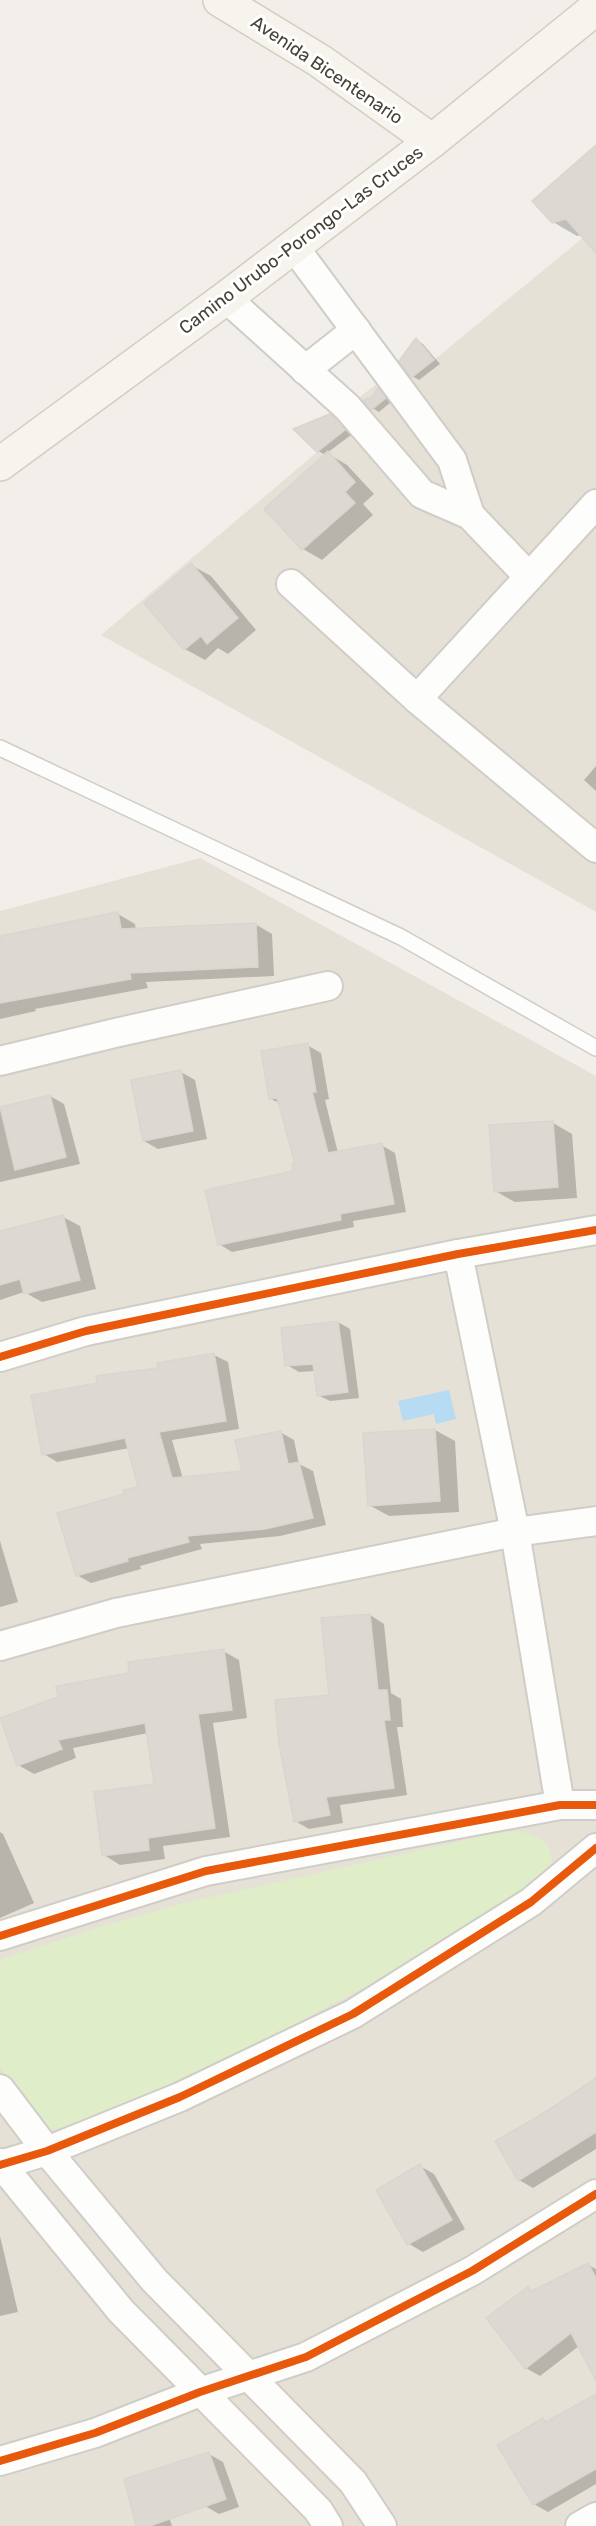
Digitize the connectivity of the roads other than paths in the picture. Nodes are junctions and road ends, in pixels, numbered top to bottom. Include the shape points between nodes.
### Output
1 (220, 0) edge
2 (596, 8) edge
3 (432, 141) junction
4 (294, 247) junction
5 (226, 298) junction
6 (356, 330) junction
7 (305, 370) junction
8 (0, 464) edge
9 (596, 504) edge
10 (470, 515) junction
11 (529, 577) junction
12 (291, 584) dead end
13 (417, 699) junction
14 (0, 748) edge
15 (596, 848) edge
16 (328, 986) dead end
17 (596, 1047) edge
18 (0, 1061) edge
19 (596, 1230) edge
20 (458, 1254) junction
21 (0, 1357) edge
22 (596, 1521) edge
23 (515, 1532) junction
24 (0, 1646) edge
25 (560, 1805) junction
26 (596, 1805) edge
27 (596, 1848) edge
28 (0, 1936) edge
29 (0, 2089) edge
30 (47, 2151) junction
31 (0, 2164) edge
32 (596, 2194) edge
33 (249, 2375) junction
34 (200, 2391) junction
35 (0, 2462) edge
36 (596, 2517) edge
37 (328, 2526) edge
38 (381, 2526) edge
39 (580, 2526) edge

1 - 3 main road, Avenida Bicentenario via 320,61
2 - 3 main road, Camino Urubo-Porongo-Las Cruces
3 - 4 main road, Camino Urubo-Porongo-Las Cruces
4 - 5 main road, Camino Urubo-Porongo-Las Cruces
4 - 6 street
5 - 7 street
5 - 8 main road, Camino Urubo-Porongo-Las Cruces
6 - 7 street
6 - 10 street via 452,460
7 - 10 street via 347,407 422,494
9 - 11 street
10 - 11 street
11 - 13 street
12 - 13 street
13 - 15 street
14 - 17 lane via 401,937
16 - 18 street
19 - 20 street
20 - 21 street via 86,1331
20 - 23 street
22 - 23 street
23 - 24 street via 116,1613
23 - 25 street
25 - 26 street
25 - 28 street via 206,1871
27 - 30 street via 531,1902 353,2014 180,2097
29 - 30 street
30 - 31 street
30 - 33 street via 154,2280
31 - 34 street via 121,2311
32 - 33 street via 472,2271 306,2357
33 - 34 street
33 - 38 street via 353,2482
34 - 35 street via 95,2433
34 - 37 street via 318,2510
36 - 39 street

